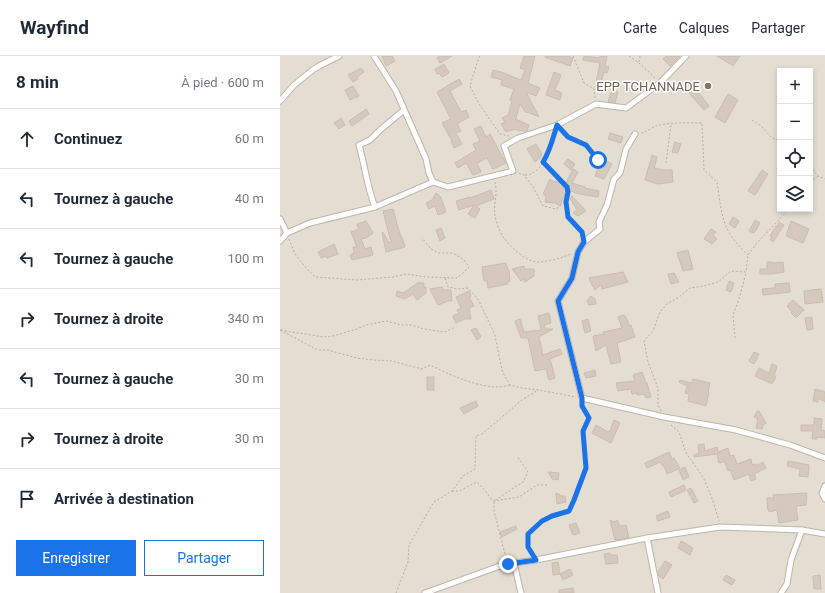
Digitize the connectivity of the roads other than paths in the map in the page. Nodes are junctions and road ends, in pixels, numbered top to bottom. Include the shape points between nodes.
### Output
1 (339, 56) edge
2 (374, 56) edge
3 (686, 56) edge
4 (280, 101) edge
5 (404, 110) junction
6 (636, 134) road end
7 (433, 182) junction
8 (375, 207) junction
9 (280, 218) edge
10 (287, 233) junction
11 (280, 241) edge
12 (825, 458) edge
13 (825, 486) edge
14 (825, 499) edge
15 (802, 530) junction
16 (825, 534) edge
17 (647, 538) junction
18 (511, 563) junction
19 (425, 593) edge
20 (521, 593) edge
21 (658, 593) edge
22 (781, 593) edge

1 - 4 street via 314,69 294,85
2 - 5 street via 396,91
3 - 7 street via 660,83 626,108 596,104 557,125 518,138 504,146 513,172 448,187
5 - 7 street via 426,159
5 - 8 street via 370,140 359,145
6 - 12 street via 626,149 620,173 614,179 599,222 600,229 584,242 578,252 572,278 558,301 582,398 736,430
7 - 8 street
8 - 10 street via 310,223
9 - 10 street
10 - 11 street
13 - 14 street via 822,493
15 - 16 street
15 - 17 street via 720,527
15 - 22 street via 791,560 787,584
17 - 18 street
17 - 21 street
18 - 19 street
18 - 20 street

